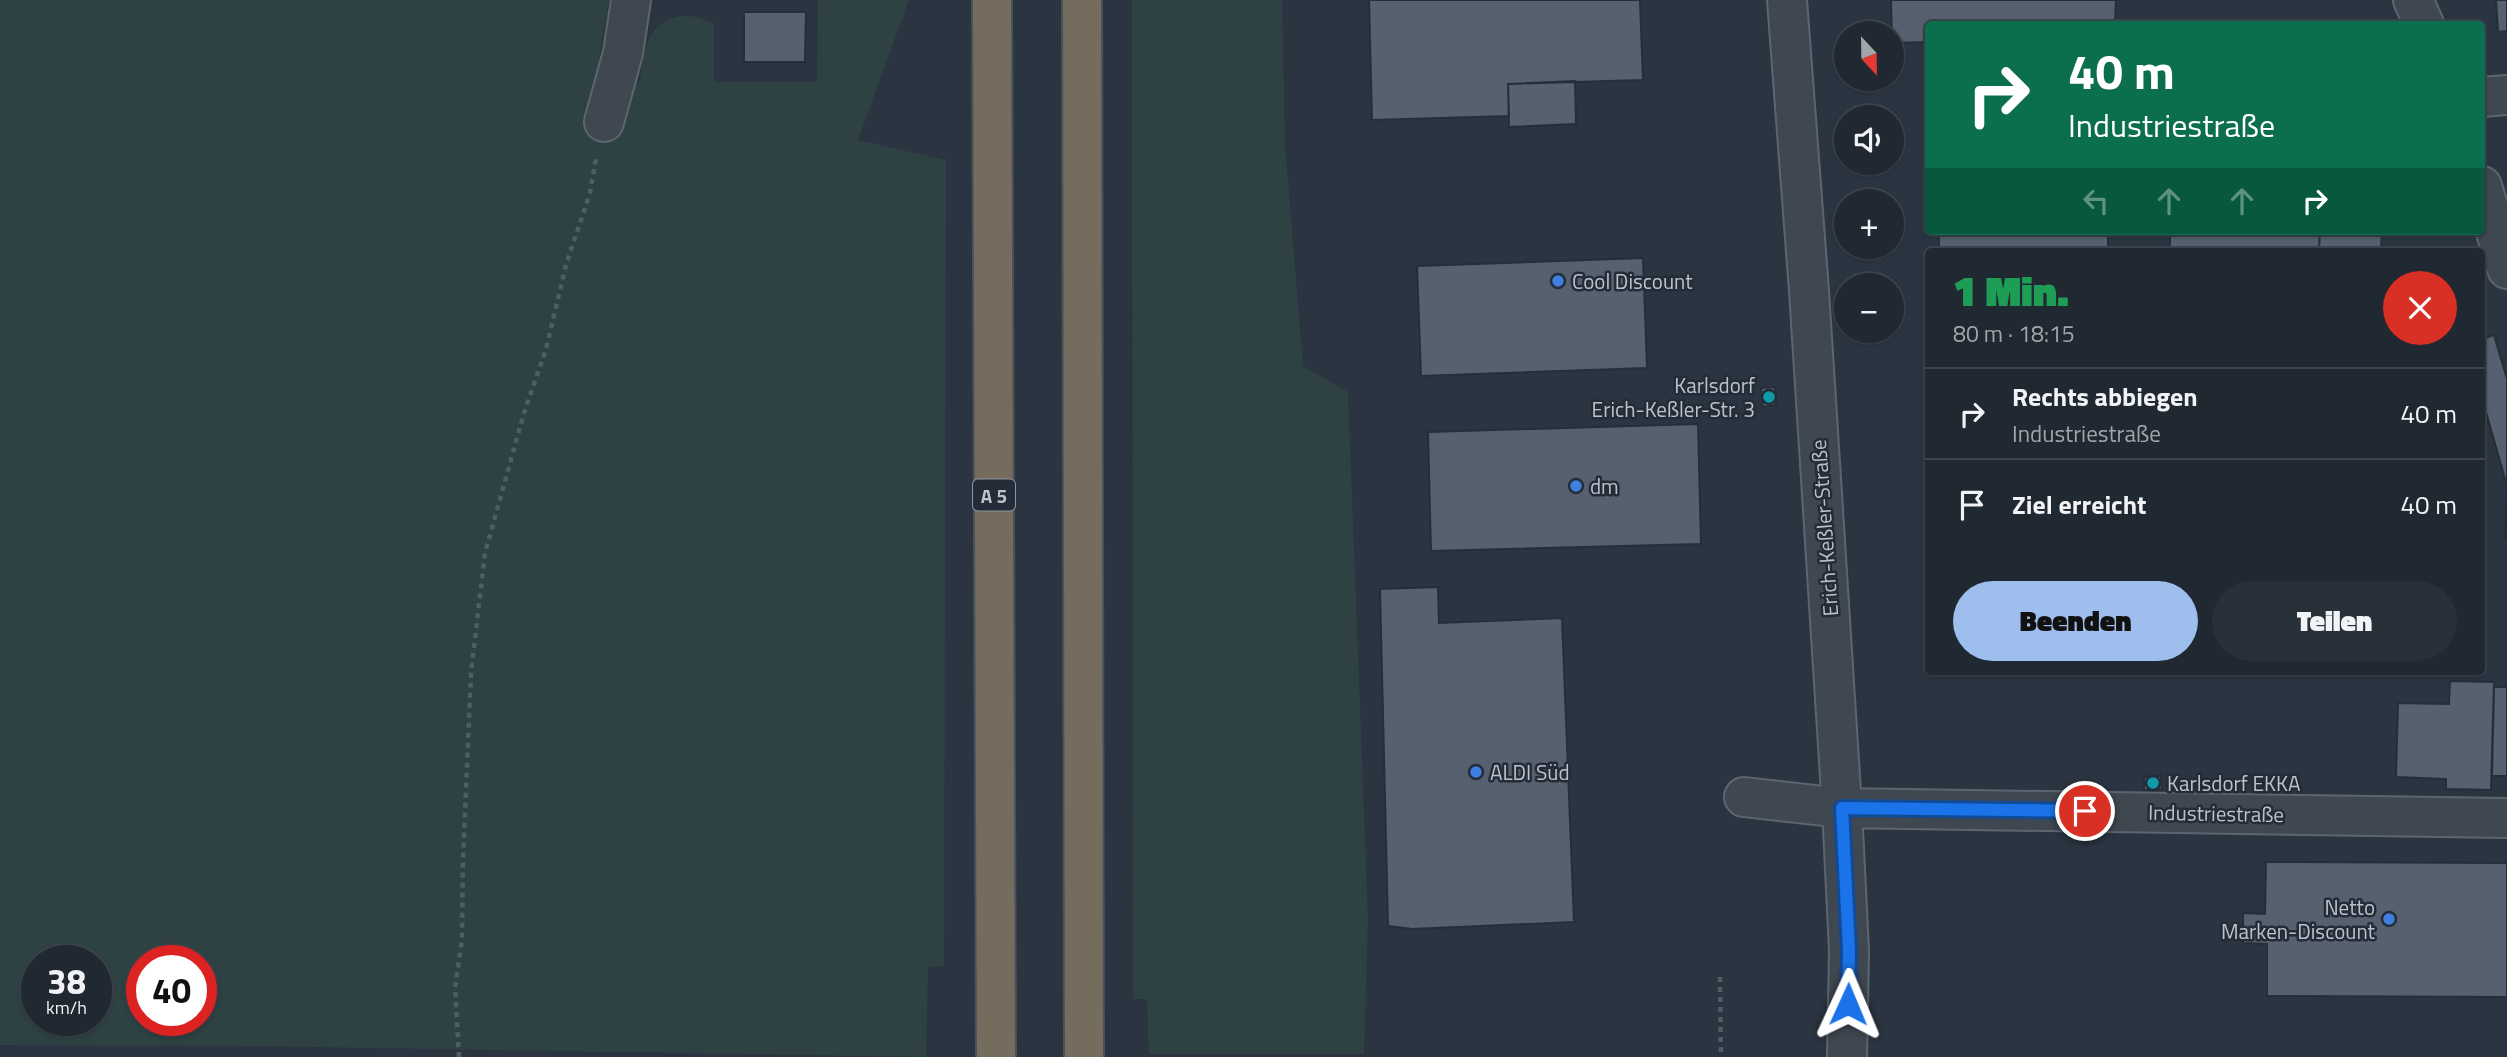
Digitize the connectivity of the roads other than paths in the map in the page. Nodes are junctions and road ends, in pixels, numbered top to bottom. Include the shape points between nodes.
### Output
1 (631, 0) edge
2 (992, 0) edge
3 (1082, 0) edge
4 (1787, 0) edge
5 (2413, 0) edge
6 (2423, 21) edge
7 (2507, 94) edge
8 (2485, 97) edge
9 (604, 122) road end
10 (2485, 196) edge
11 (2507, 268) edge
12 (2507, 284) edge
13 (2485, 285) edge
14 (1744, 797) dead end
15 (1842, 808) junction
16 (2507, 818) edge
17 (996, 1057) edge
18 (1084, 1057) edge
19 (1847, 1057) edge

1 - 9 street via 623,53
2 - 17 highway, A 5
3 - 18 highway
4 - 15 street, Erich-Keßler-Straße
5 - 6 street
7 - 8 street
10 - 11 street
12 - 13 street
14 - 15 street, Industriestraße
15 - 16 street, Industriestraße
15 - 19 street, Erich-Keßler-Straße via 1849,951

